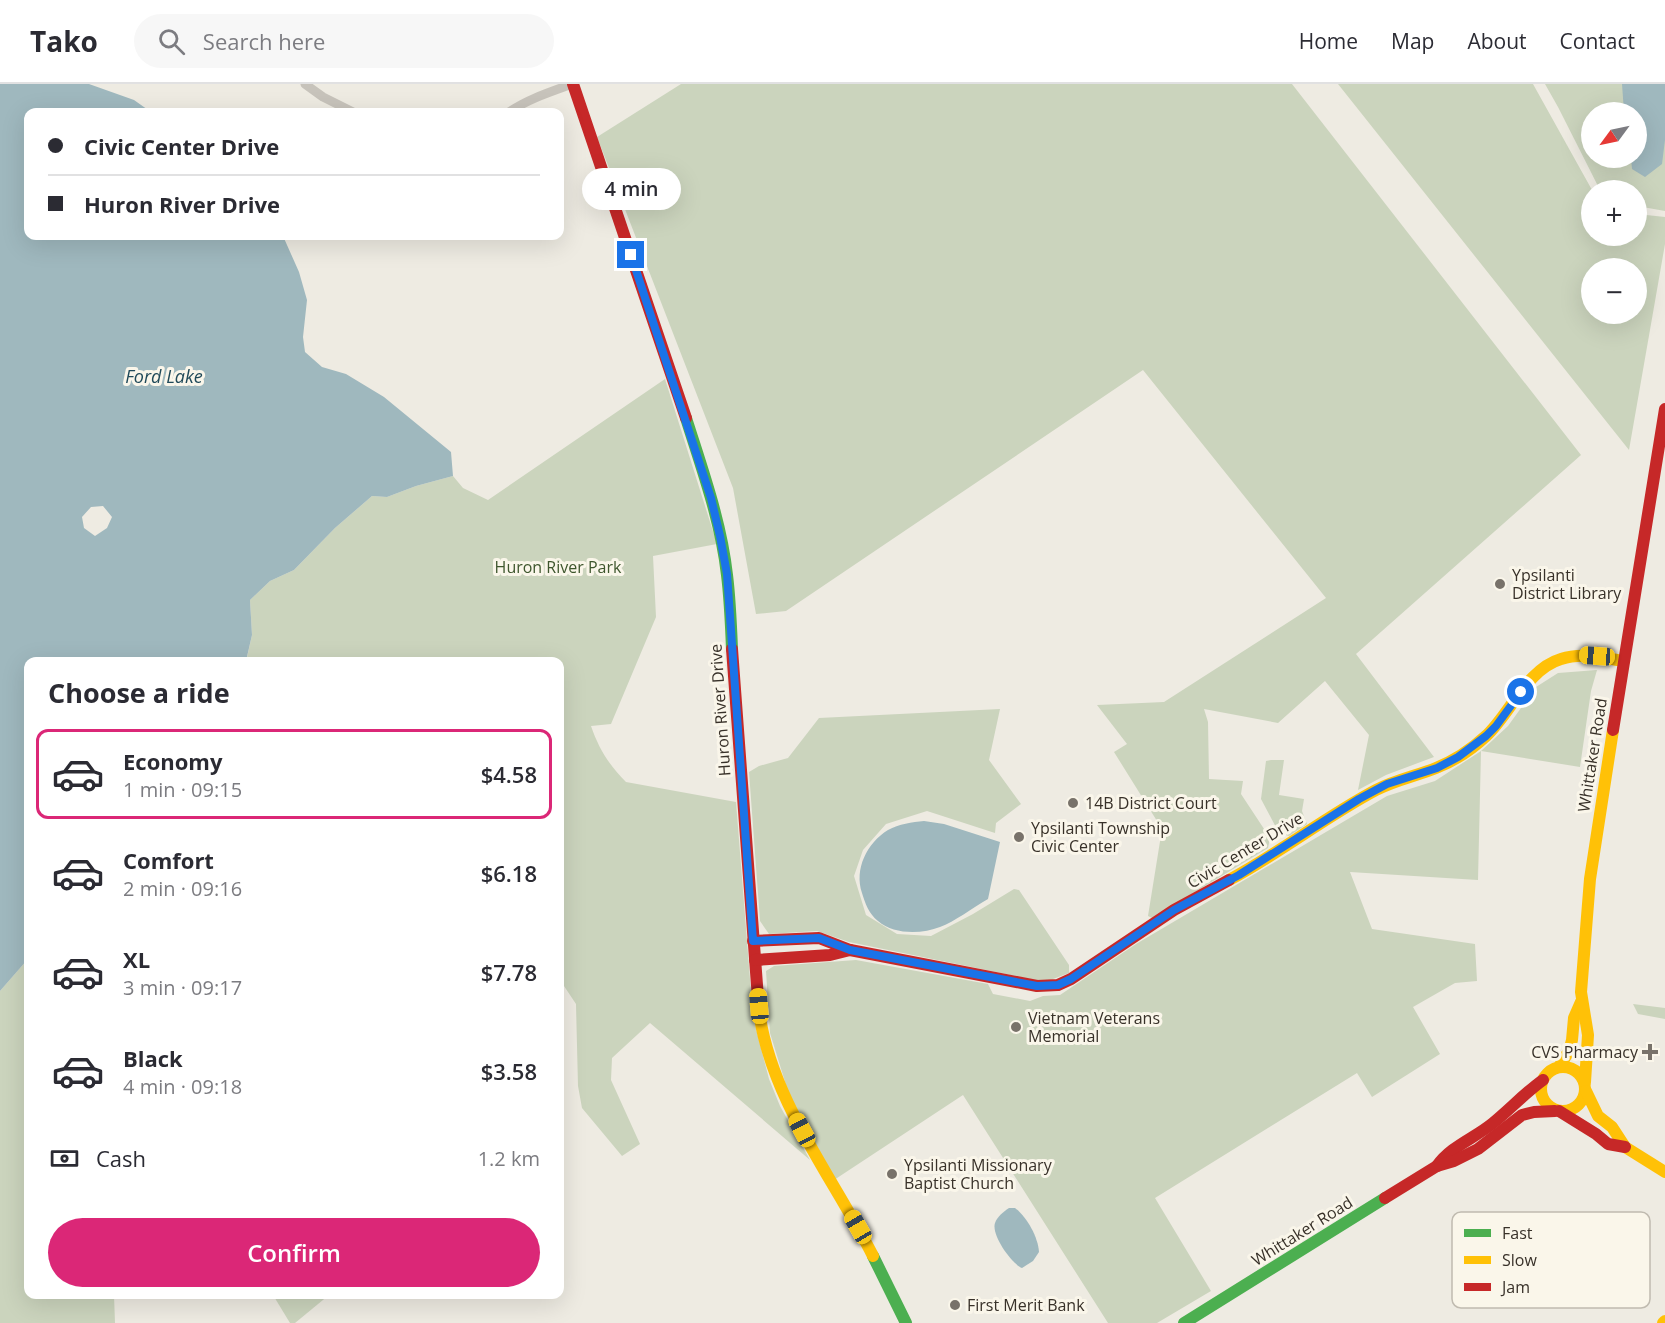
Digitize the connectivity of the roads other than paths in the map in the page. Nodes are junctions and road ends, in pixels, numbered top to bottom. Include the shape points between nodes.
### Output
1 (305, 84) edge
2 (573, 84) edge
3 (345, 108) edge
4 (514, 108) edge
5 (1665, 409) edge
6 (1624, 661) junction
7 (753, 941) junction
8 (850, 950) junction
9 (755, 960) junction
10 (1581, 1002) junction
11 (1559, 1067) junction
12 (1543, 1080) junction
13 (1585, 1087) junction
14 (1557, 1111) junction
15 (1625, 1147) junction
16 (1437, 1166) junction
17 (1665, 1172) edge
18 (906, 1323) edge
19 (1184, 1323) edge

1 - 3 street
2 - 4 street
2 - 7 main road, Huron River Drive via 683,410 720,536 727,574
5 - 6 main road, Whittaker Road
6 - 8 main road, Civic Center Drive via 1584,655 1560,659 1546,667 1530,680 1496,726 1458,757 1359,799 1058,985 1037,986
6 - 10 main road, Whittaker Road via 1590,879
7 - 8 main road, Civic Center Drive via 819,938
7 - 9 main road, Huron River Drive
8 - 9 main road, Civic Center Drive
9 - 18 main road, Huron River Drive via 764,1038 777,1080
10 - 11 main road, Whittaker Road via 1569,1051
10 - 13 main road, Whittaker Road via 1589,1036
11 - 12 main road
11 - 13 main road via 1579,1073
12 - 14 main road via 1541,1092 1545,1102
12 - 16 main road, Whittaker Road via 1492,1124 1444,1156
13 - 14 main road via 1583,1101 1576,1108
13 - 15 main road via 1598,1116
14 - 15 main road via 1608,1144
14 - 16 main road, Whittaker Road via 1521,1116 1468,1155
15 - 17 main road
16 - 19 main road, Whittaker Road

